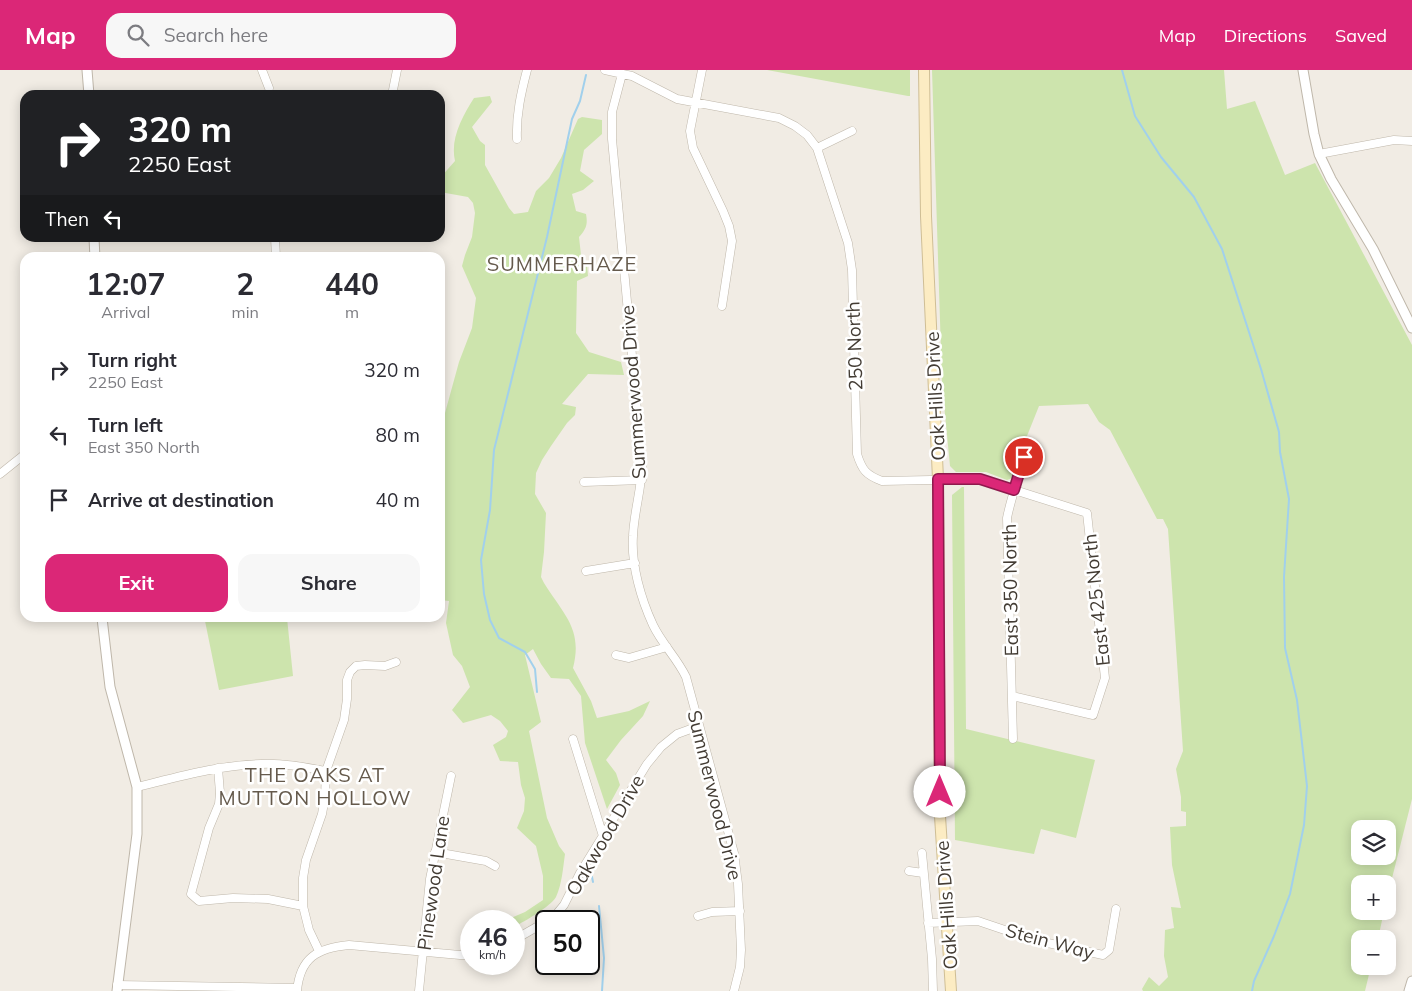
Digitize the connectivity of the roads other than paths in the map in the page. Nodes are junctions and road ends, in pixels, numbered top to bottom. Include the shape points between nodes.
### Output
1 (87, 70) edge
2 (262, 70) edge
3 (397, 70) edge
4 (527, 70) edge
5 (605, 70) edge
6 (702, 70) edge
7 (924, 70) edge
8 (1304, 70) edge
9 (622, 74) junction
10 (269, 88) dead end
11 (89, 90) edge
12 (393, 90) edge
13 (695, 103) junction
14 (852, 131) dead end
15 (517, 138) dead end
16 (1412, 142) edge
17 (817, 148) junction
18 (1319, 154) junction
19 (722, 306) dead end
20 (1412, 328) edge
21 (1027, 443) dead end
22 (20, 456) edge
23 (0, 474) edge
24 (938, 479) junction
25 (642, 480) junction
26 (584, 482) dead end
27 (1014, 490) junction
28 (635, 563) junction
29 (586, 571) dead end
30 (102, 622) edge
31 (667, 647) junction
32 (616, 654) dead end
33 (396, 662) dead end
34 (1012, 696) junction
35 (699, 726) junction
36 (574, 739) dead end
37 (1013, 739) dead end
38 (218, 768) junction
39 (326, 770) junction
40 (451, 776) dead end
41 (137, 786) junction
42 (603, 836) junction
43 (435, 852) junction
44 (922, 853) dead end
45 (495, 866) dead end
46 (909, 871) dead end
47 (923, 872) junction
48 (303, 906) junction
49 (1116, 909) dead end
50 (740, 911) junction
51 (698, 916) dead end
52 (948, 921) junction
53 (928, 922) junction
54 (525, 934) edge
55 (319, 951) junction
56 (423, 952) junction
57 (460, 955) edge
58 (1412, 981) edge
59 (118, 988) edge
60 (297, 989) edge
61 (419, 991) edge
62 (734, 991) edge
63 (933, 991) edge
64 (951, 991) edge
65 (1409, 991) edge

1 - 11 street
2 - 10 street
3 - 12 street
4 - 15 street via 518,109
5 - 9 street
6 - 13 street
7 - 24 main road, Oak Hills Drive via 926,216
8 - 18 street
9 - 13 street via 643,81 665,94
9 - 25 street, Summerwood Drive via 612,112 612,139
13 - 17 street via 779,118 795,126
13 - 19 street via 690,131 693,148 723,211 732,241
14 - 17 street
16 - 18 street via 1394,140
17 - 24 street, 250 North via 846,235 851,261 861,467 882,481
18 - 20 street via 1373,249
21 - 27 street, East 350 North
22 - 23 street
24 - 27 street via 980,479
24 - 52 main road, Oak Hills Drive via 940,816
25 - 26 street
25 - 28 street, Summerwood Drive via 633,537
27 - 34 street, East 350 North via 1007,518
27 - 34 street, East 425 North via 1087,513 1105,678 1093,715
28 - 29 street
28 - 31 street, Summerwood Drive via 642,597
30 - 41 street via 110,687
31 - 32 street via 629,658
31 - 35 street, Summerwood Drive via 686,677
33 - 39 street via 385,666 356,666 350,672 344,720
34 - 37 street, East 350 North
35 - 42 street, Oakwood Drive via 676,734 660,747
35 - 50 street, Summerwood Drive via 734,853
36 - 42 street
38 - 39 street via 263,764
38 - 41 street
38 - 48 street via 219,804 191,894 200,901 268,899
39 - 48 street via 322,814 306,860
40 - 43 street, Pinewood Lane
41 - 59 street via 137,834
42 - 54 street, Oakwood Drive via 564,905 554,917
43 - 45 street
43 - 56 street, Pinewood Lane
44 - 47 street
46 - 47 street
47 - 53 street
48 - 55 street
49 - 52 street, Stein Way via 1110,950 1102,955 1034,940 978,920
50 - 51 street
50 - 62 street, Summerwood Drive via 740,967
52 - 53 street, Stein Way
52 - 64 main road, Oak Hills Drive
53 - 63 street
55 - 56 street via 331,946 349,945
55 - 60 street via 299,974
56 - 57 street
56 - 61 street, Pinewood Lane
58 - 65 street
59 - 60 street

